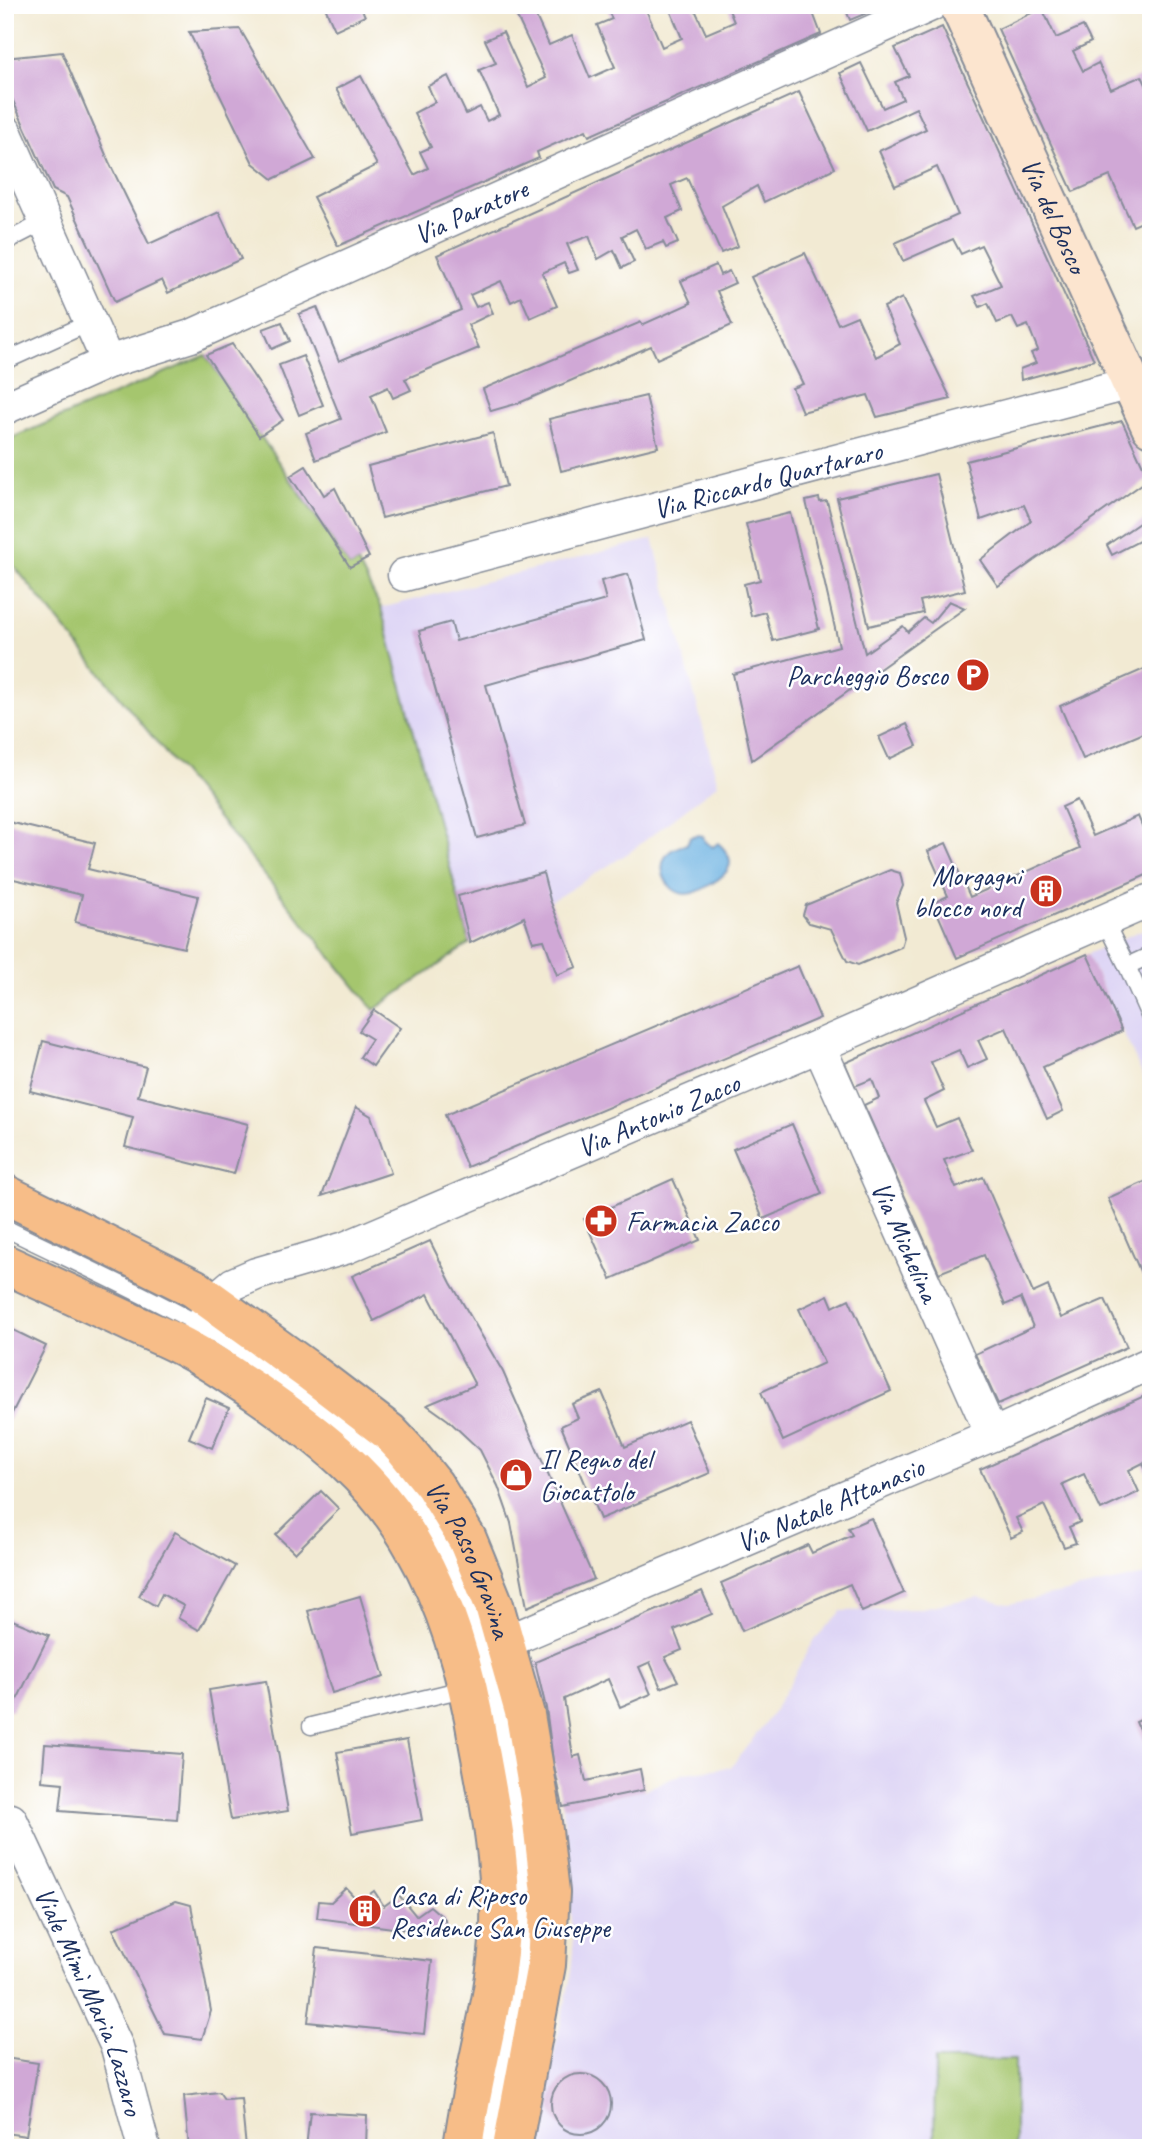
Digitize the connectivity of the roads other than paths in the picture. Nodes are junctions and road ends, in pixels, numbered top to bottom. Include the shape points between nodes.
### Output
1 (931, 5) edge
2 (959, 5) edge
3 (5, 131) edge
4 (44, 222) junction
5 (5, 242) edge
6 (89, 323) junction
7 (5, 361) edge
8 (108, 362) junction
9 (1131, 383) junction
10 (5, 408) edge
11 (1151, 426) edge
12 (404, 575) dead end
13 (1151, 900) edge
14 (1104, 920) junction
15 (1151, 955) edge
16 (1127, 966) junction
17 (1151, 1020) edge
18 (819, 1046) junction
19 (5, 1194) edge
20 (5, 1228) edge
21 (5, 1264) edge
22 (201, 1325) junction
23 (1151, 1363) edge
24 (992, 1435) junction
25 (506, 1642) junction
26 (467, 1688) junction
27 (311, 1726) dead end
28 (11, 1820) dead end
29 (144, 2148) edge
30 (463, 2148) edge
31 (486, 2148) edge
32 (512, 2148) edge

1 - 8 street, Via Paratore via 191,336
2 - 9 main road, Via del Bosco
3 - 4 street
4 - 5 lane
4 - 6 street
6 - 7 lane
6 - 8 street
8 - 10 street, Via Paratore
9 - 11 main road, Via del Bosco
9 - 12 street, Via Riccardo Quartararo
13 - 14 street, Via Antonio Zacco
14 - 16 lane
14 - 18 street, Via Antonio Zacco
15 - 16 lane
16 - 17 lane
18 - 22 street, Via Antonio Zacco via 345,1248 233,1284
18 - 24 street, Via Michelina
19 - 22 main road, Via Passo Gravina via 157,1269
20 - 22 lane
21 - 22 main road, Via Passo Gravina
22 - 25 main road, Via Passo Gravina via 373,1420 405,1449 467,1539
22 - 26 main road, Via Passo Gravina via 230,1375 295,1420 354,1468 380,1496 415,1547 435,1587
22 - 31 lane via 317,1405 371,1450 428,1521 471,1614 509,1762 524,1897 525,1933 515,2019
23 - 24 street, Via Natale Attanasio
24 - 25 street, Via Natale Attanasio
25 - 32 main road, Via Passo Gravina via 525,1715 550,1892 546,1965
26 - 27 lane
26 - 30 main road, Via Passo Gravina via 492,1822 500,1925
28 - 29 street, Viale Mimì Maria Lazzaro via 117,2047

